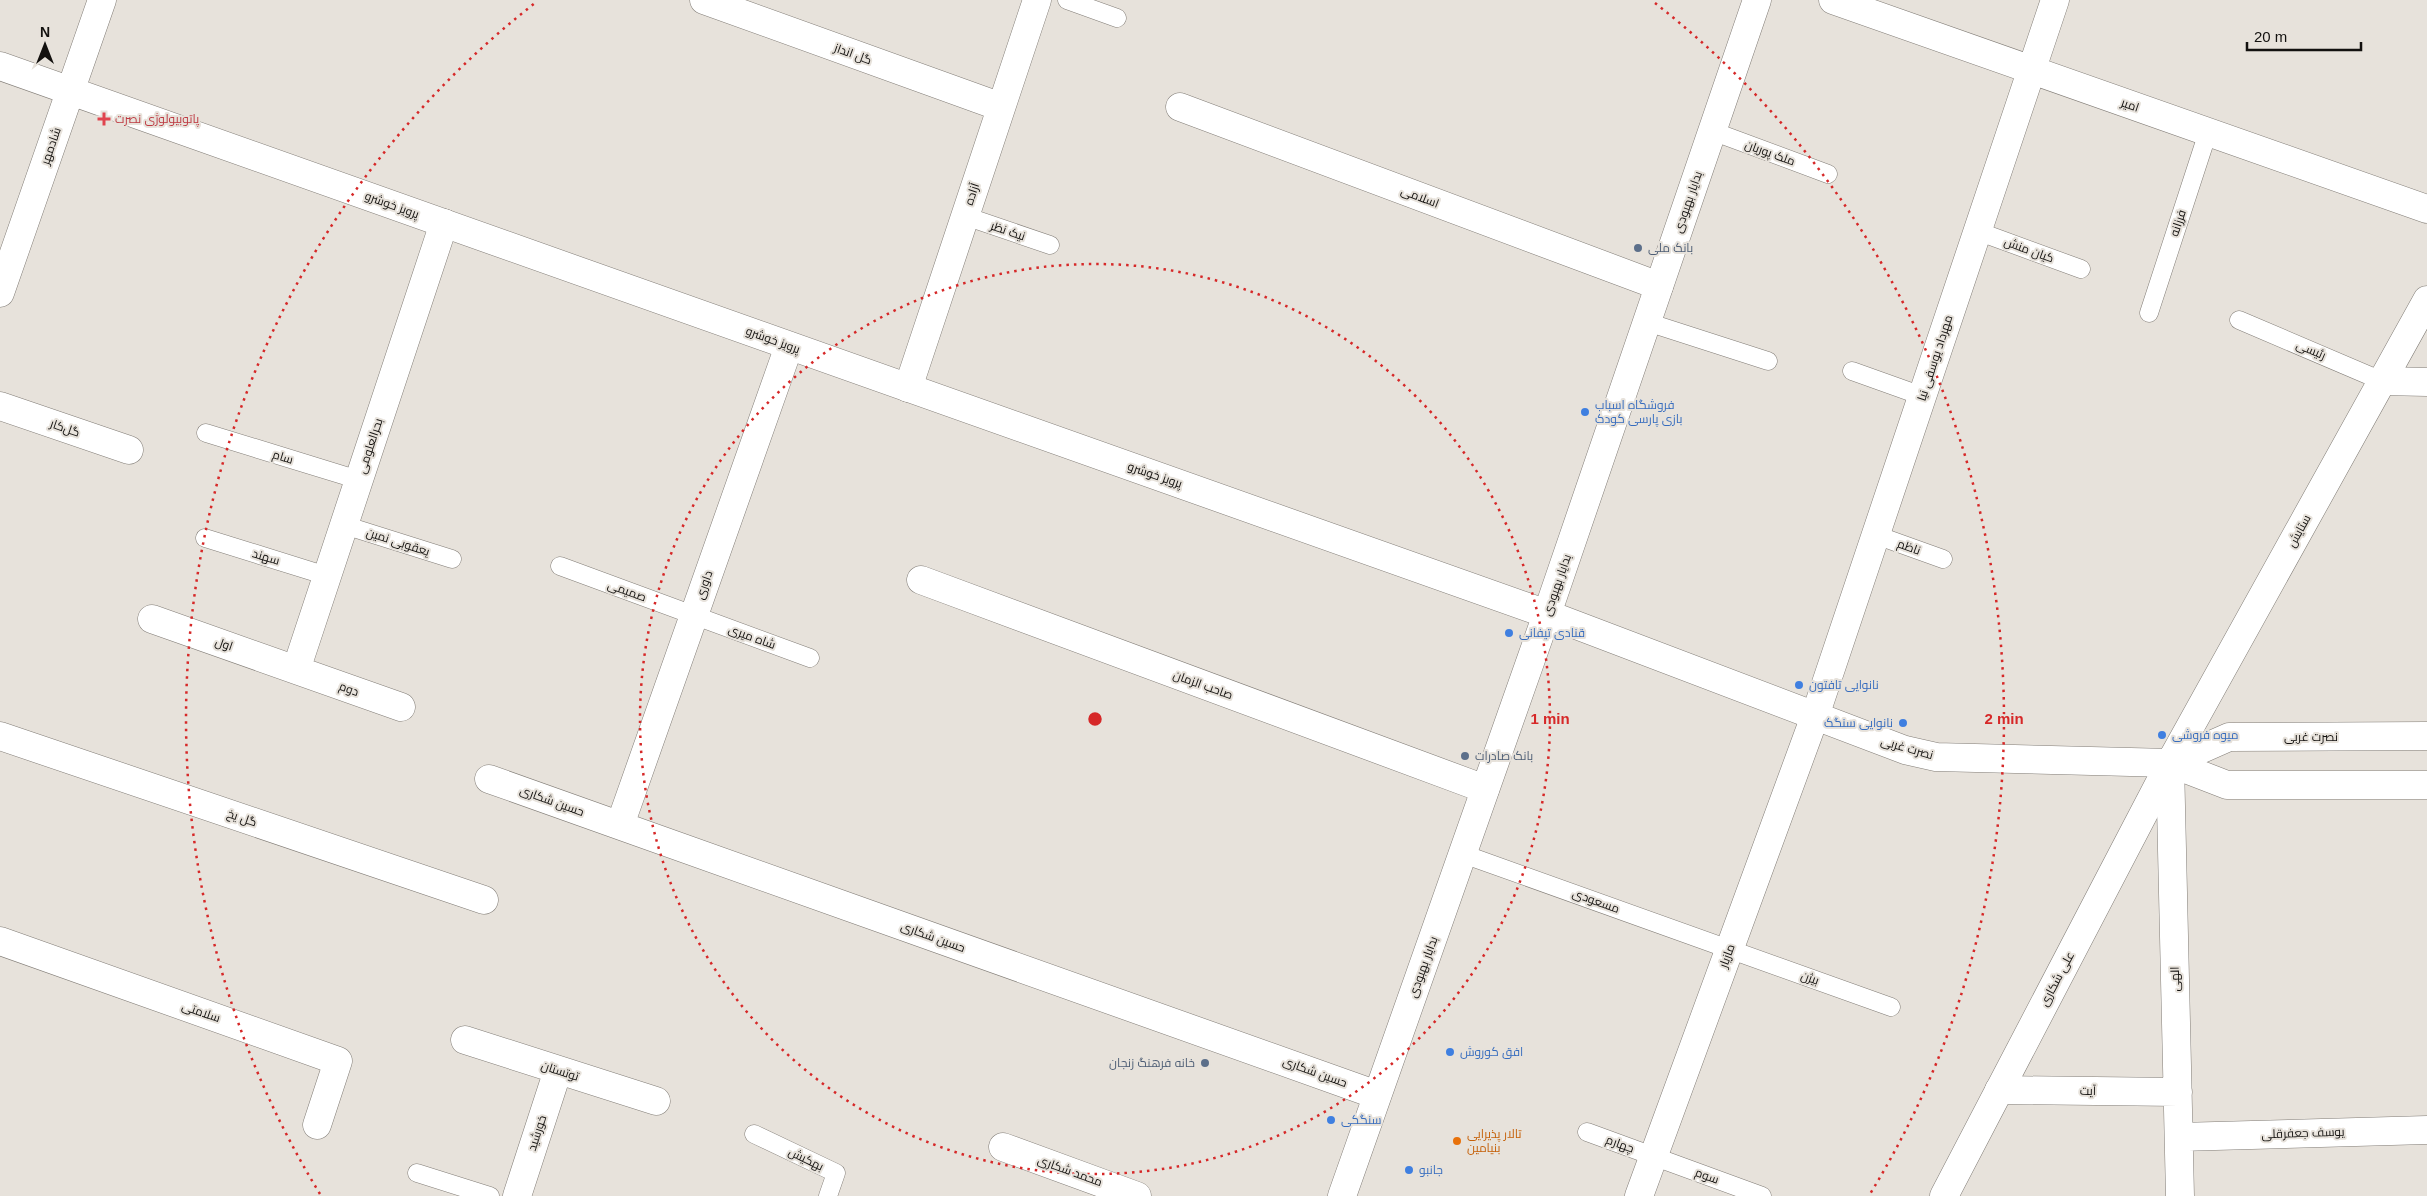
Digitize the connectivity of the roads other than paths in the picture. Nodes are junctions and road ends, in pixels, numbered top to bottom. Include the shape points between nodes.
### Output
1 (102, 0) edge
2 (704, 0) edge
3 (1037, 0) edge
4 (1067, 0) edge
5 (1833, 0) edge
6 (2055, 0) edge
7 (1754, 1) edge
8 (1117, 18) dead end
9 (0, 66) edge
10 (2032, 70) junction
11 (70, 91) junction
12 (1001, 107) junction
13 (1180, 107) dead end
14 (1712, 131) junction
15 (2208, 132) junction
16 (1828, 174) dead end
17 (2427, 209) edge
18 (965, 216) junction
19 (444, 223) junction
20 (1977, 232) junction
21 (1050, 245) dead end
22 (2081, 269) dead end
23 (1659, 286) junction
24 (0, 293) edge
25 (2427, 300) edge
26 (2149, 313) dead end
27 (2239, 320) dead end
28 (1647, 322) junction
29 (789, 346) junction
30 (1768, 361) dead end
31 (1852, 371) dead end
32 (2382, 381) junction
33 (2427, 382) edge
34 (908, 388) junction
35 (1922, 396) junction
36 (0, 406) edge
37 (206, 433) dead end
38 (129, 450) dead end
39 (359, 480) junction
40 (344, 525) junction
41 (1876, 535) junction
42 (205, 538) dead end
43 (452, 559) dead end
44 (1943, 559) dead end
45 (560, 566) dead end
46 (327, 576) junction
47 (921, 580) dead end
48 (1547, 614) junction
49 (694, 615) junction
50 (152, 619) dead end
51 (810, 658) dead end
52 (296, 670) junction
53 (401, 708) dead end
54 (1815, 716) junction
55 (0, 736) edge
56 (2427, 736) edge
57 (2170, 763) junction
58 (489, 779) dead end
59 (2427, 785) edge
60 (1485, 789) junction
61 (620, 825) junction
62 (1463, 854) junction
63 (484, 900) dead end
64 (0, 941) edge
65 (1730, 948) junction
66 (1891, 1007) dead end
67 (465, 1040) dead end
68 (558, 1070) junction
69 (1999, 1090) junction
70 (2178, 1092) junction
71 (1377, 1094) junction
72 (656, 1102) dead end
73 (316, 1125) dead end
74 (2427, 1130) edge
75 (1587, 1132) dead end
76 (754, 1134) dead end
77 (2178, 1137) junction
78 (1002, 1147) dead end
79 (1653, 1156) junction
80 (417, 1173) dead end
81 (490, 1196) edge
82 (516, 1196) edge
83 (828, 1196) edge
84 (1137, 1196) edge
85 (1342, 1196) edge
86 (1638, 1196) edge
87 (1762, 1196) edge
88 (1944, 1196) edge
89 (2180, 1196) edge

1 - 11 street, شادمهر
2 - 12 street, گل انداز
3 - 12 street, آزاده
4 - 8 lane
5 - 10 street, امیر
6 - 10 street, مهرداد یوسفی نیا
7 - 14 street, بدایار بهبودی
9 - 11 street, پرویز خوشرو
10 - 15 street, امیر
10 - 20 street, مهرداد یوسفی نیا
11 - 19 street, پرویز خوشرو
11 - 24 street, شادمهر
12 - 18 street, آزاده
13 - 23 street, اسلامی
14 - 16 lane, ملک پوریان
14 - 23 street, بدایار بهبودی
15 - 17 street, امیر
15 - 26 lane, فرزانه
18 - 21 lane, نیک نظر
18 - 34 street, آزاده
19 - 29 street, پرویز خوشرو
19 - 39 street, بحرالعلومی
20 - 22 lane, کیان منش
20 - 35 street, مهرداد یوسفی نیا
23 - 28 street, بدایار بهبودی
25 - 32 street, ستایش
27 - 32 lane, رئیسی
28 - 30 lane
28 - 48 street, بدایار بهبودی
29 - 34 street, پرویز خوشرو
29 - 49 street, داوری
31 - 35 lane
32 - 33 street
32 - 57 street, ستایش
34 - 48 street, پرویز خوشرو
35 - 41 street, مهرداد یوسفی نیا
36 - 38 street, گل‌کار
37 - 39 lane, سام
39 - 40 street, بحرالعلومی
40 - 43 lane, یعقوبی نمین
40 - 46 street, بحرالعلومی
41 - 44 lane, ناظم
41 - 54 street, مهرداد یوسفی نیا
42 - 46 lane, سهند
45 - 49 lane, صمیمی
46 - 52 street, بحرالعلومی
47 - 60 street, صاحب الزمان
48 - 54 street, نصرت غربی
48 - 60 street, بدایار بهبودی
49 - 51 lane, شاه میری
49 - 61 street, داوری
50 - 52 street, اول
52 - 53 street, دوم
54 - 57 street, نصرت غربی via 1906,750 1936,757
54 - 65 street, مازیار
55 - 63 street, گل یخ
56 - 57 street, نصرت غربی via 2229,737
57 - 59 street, نصرت غربی via 2227,785
57 - 69 street, علی شکاری
57 - 70 street, الهی
58 - 61 street, حسین شکاری
60 - 62 street, بدایار بهبودی
61 - 71 street, حسین شکاری
62 - 65 lane, مسعودی
62 - 71 street, بدایار بهبودی
64 - 73 street, سلامتی via 338,1060
65 - 66 lane, بیژن
65 - 79 street, مازیار
67 - 68 street, توتستان
68 - 72 street, توتستان
68 - 82 street, خورشید
69 - 70 street, آیت
69 - 88 street, علی شکاری
70 - 77 street, الهی
71 - 85 street, بدایار بهبودی
74 - 77 street, یوسف جعفرقلی
75 - 79 lane, چهارم
76 - 83 lane, بهکیش via 836,1173
77 - 89 street, الهی
78 - 84 street, محمد شکاری
79 - 86 street, مازیار
79 - 87 lane, سوم
80 - 81 lane

